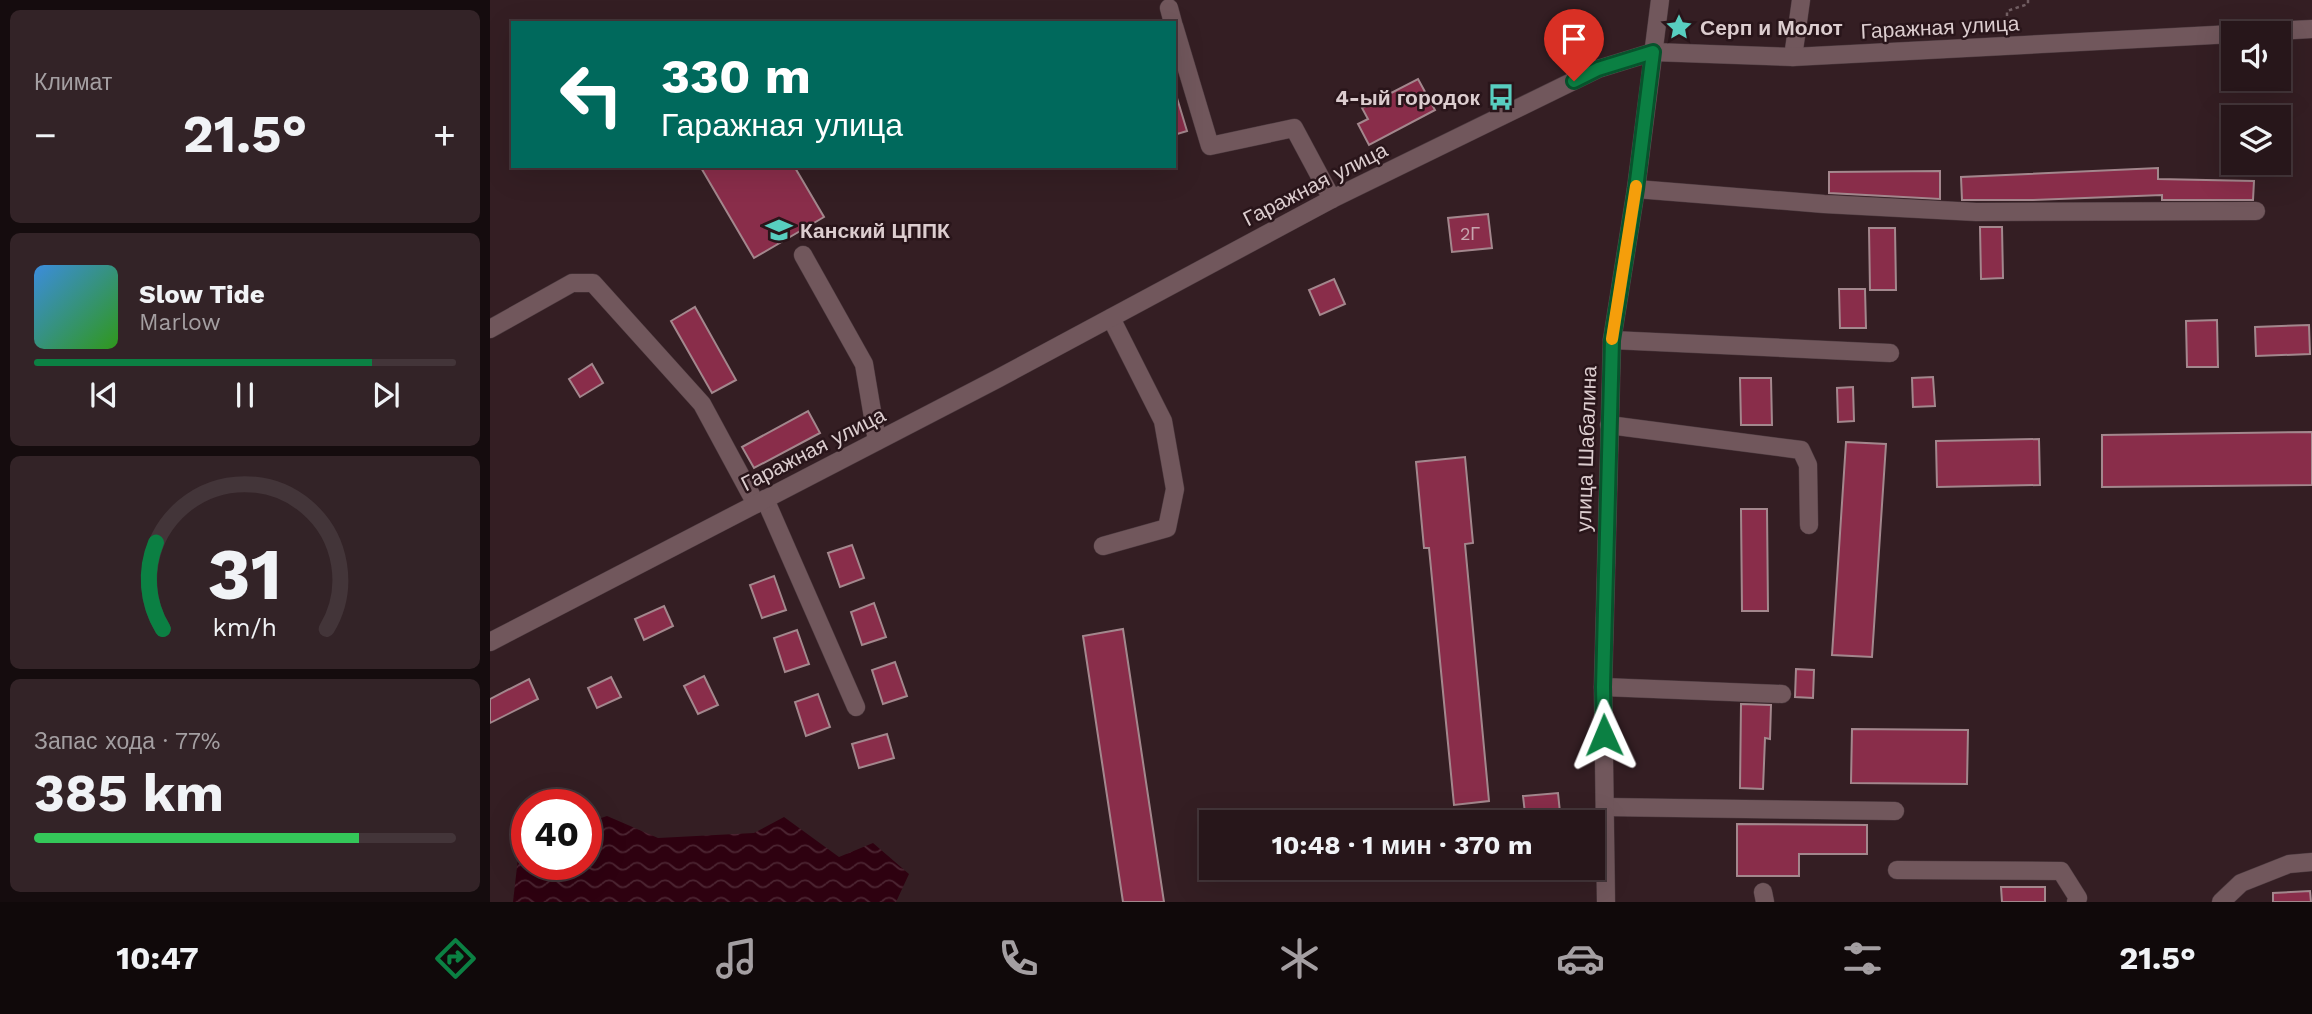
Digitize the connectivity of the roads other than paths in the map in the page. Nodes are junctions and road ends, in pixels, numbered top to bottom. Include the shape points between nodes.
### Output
1 (1660, 0) edge
2 (1801, 0) edge
3 (2312, 29) edge
4 (2291, 30) edge
5 (1176, 32) edge
6 (2221, 34) edge
7 (1653, 52) junction
8 (1793, 57) junction
9 (1636, 189) junction
10 (1332, 199) junction
11 (2256, 211) dead end
12 (803, 255) dead end
13 (1111, 318) junction
14 (490, 329) edge
15 (1612, 340) junction
16 (1890, 354) dead end
17 (1609, 425) junction
18 (877, 441) junction
19 (761, 502) junction
20 (1809, 525) dead end
21 (1103, 546) dead end
22 (491, 641) edge
23 (1603, 687) junction
24 (1782, 694) dead end
25 (856, 707) dead end
26 (1605, 807) junction
27 (1895, 811) dead end
28 (2312, 862) edge
29 (1897, 870) dead end
30 (1606, 902) edge
31 (2077, 902) edge
32 (2221, 902) edge

1 - 7 street, улица Шабалина
2 - 8 street
3 - 4 street, Гаражная улица
5 - 10 street via 1210,146 1294,128
6 - 8 street, Гаражная улица
7 - 8 street, Гаражная улица
7 - 9 street, улица Шабалина
7 - 10 street, Гаражная улица via 1598,69
9 - 11 street via 1976,212
9 - 15 street, улица Шабалина
10 - 13 street, Гаражная улица
12 - 18 street via 864,364
13 - 18 street, Гаражная улица
13 - 21 street via 1163,421 1175,489 1167,528
14 - 19 street via 572,283 593,283 702,404
15 - 16 street
15 - 17 street, улица Шабалина
17 - 20 street via 1801,450 1808,465
17 - 23 street, улица Шабалина
18 - 19 street, Гаражная улица
19 - 22 street, Гаражная улица
19 - 25 street
23 - 24 street
23 - 26 street, улица Шабалина
26 - 27 street
26 - 30 street, улица Шабалина
28 - 32 street via 2289,864 2241,883
29 - 31 street via 2062,871

